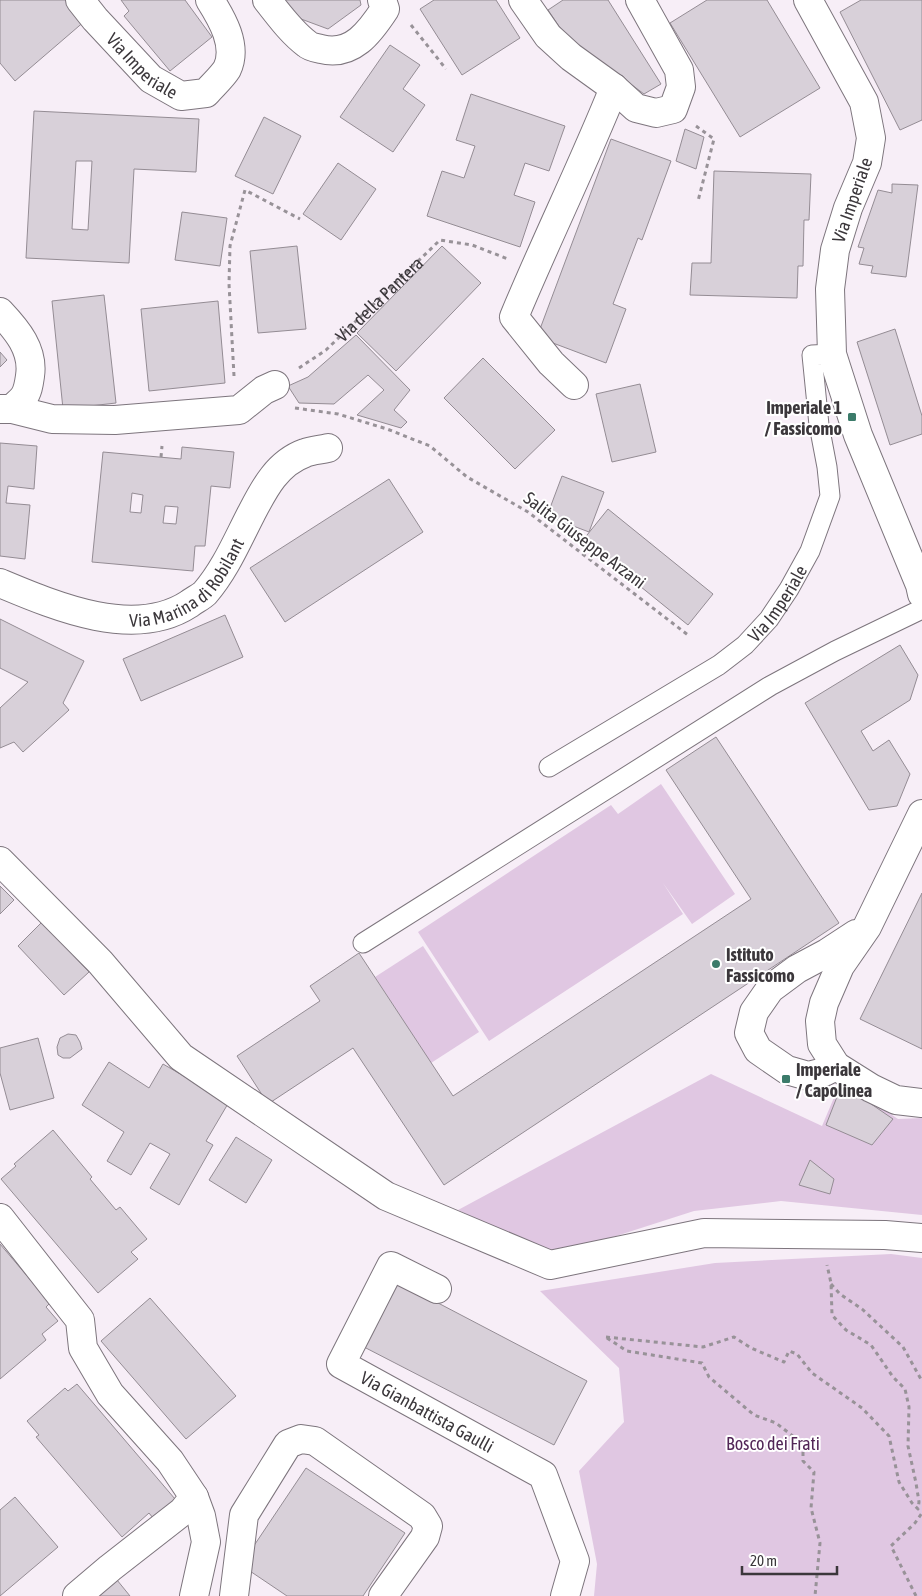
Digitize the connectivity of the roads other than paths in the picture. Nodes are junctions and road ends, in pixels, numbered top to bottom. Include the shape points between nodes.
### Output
1 (80, 0) edge
2 (210, 0) edge
3 (267, 0) edge
4 (522, 0) edge
5 (640, 0) edge
6 (808, 0) edge
7 (384, 4) edge
8 (614, 88) junction
9 (0, 312) edge
10 (832, 354) junction
11 (275, 385) road end
12 (574, 385) dead end
13 (6, 409) edge
14 (328, 448) dead end
15 (0, 583) edge
16 (922, 594) edge
17 (922, 609) edge
18 (549, 767) dead end
19 (922, 814) edge
20 (0, 861) edge
21 (867, 927) junction
22 (363, 943) dead end
23 (836, 1066) junction
24 (922, 1103) edge
25 (0, 1218) edge
26 (922, 1238) edge
27 (436, 1289) dead end
28 (194, 1497) junction
29 (77, 1596) edge
30 (194, 1596) edge
31 (234, 1596) edge
32 (383, 1596) edge
33 (565, 1596) edge

1 - 2 street, Via Imperiale via 151,79 181,96 206,93 226,69 231,49 221,17
3 - 7 street via 308,45 331,52 350,48 371,30
4 - 8 street via 548,36 571,58
5 - 8 street via 679,70 681,88 673,109 656,113 636,108
6 - 10 street, Via Imperiale via 864,102 871,138 868,163 848,208 835,250 830,289
8 - 12 street via 514,317 551,363
9 - 13 street via 25,343 32,369 23,398
10 - 16 street, Via Imperiale via 858,435
10 - 18 lane, Via Imperiale via 812,355 830,496 810,551 769,619 745,645 719,665
11 - 13 street via 239,410 115,420 52,419
14 - 15 street, Via Marina di Robilant via 305,453 282,466 264,489 225,565 204,594 178,611 138,620 98,616 33,597
17 - 22 lane via 770,686
19 - 21 street
20 - 26 street via 100,962 181,1057 386,1196 550,1265 704,1233
21 - 23 street via 840,966 824,1003 820,1021 822,1044
21 - 23 street via 770,989 754,1012 749,1032 758,1050 787,1070 808,1076
23 - 24 street via 896,1100
25 - 28 street via 80,1320 83,1348 110,1394 170,1461
27 - 33 street, Via Gianbattista Gaulli via 391,1266 341,1364 543,1475 575,1561
28 - 29 street via 183,1510
28 - 30 street via 206,1542
31 - 32 street via 244,1515 288,1444 301,1439 315,1441 422,1516 428,1526 425,1537

